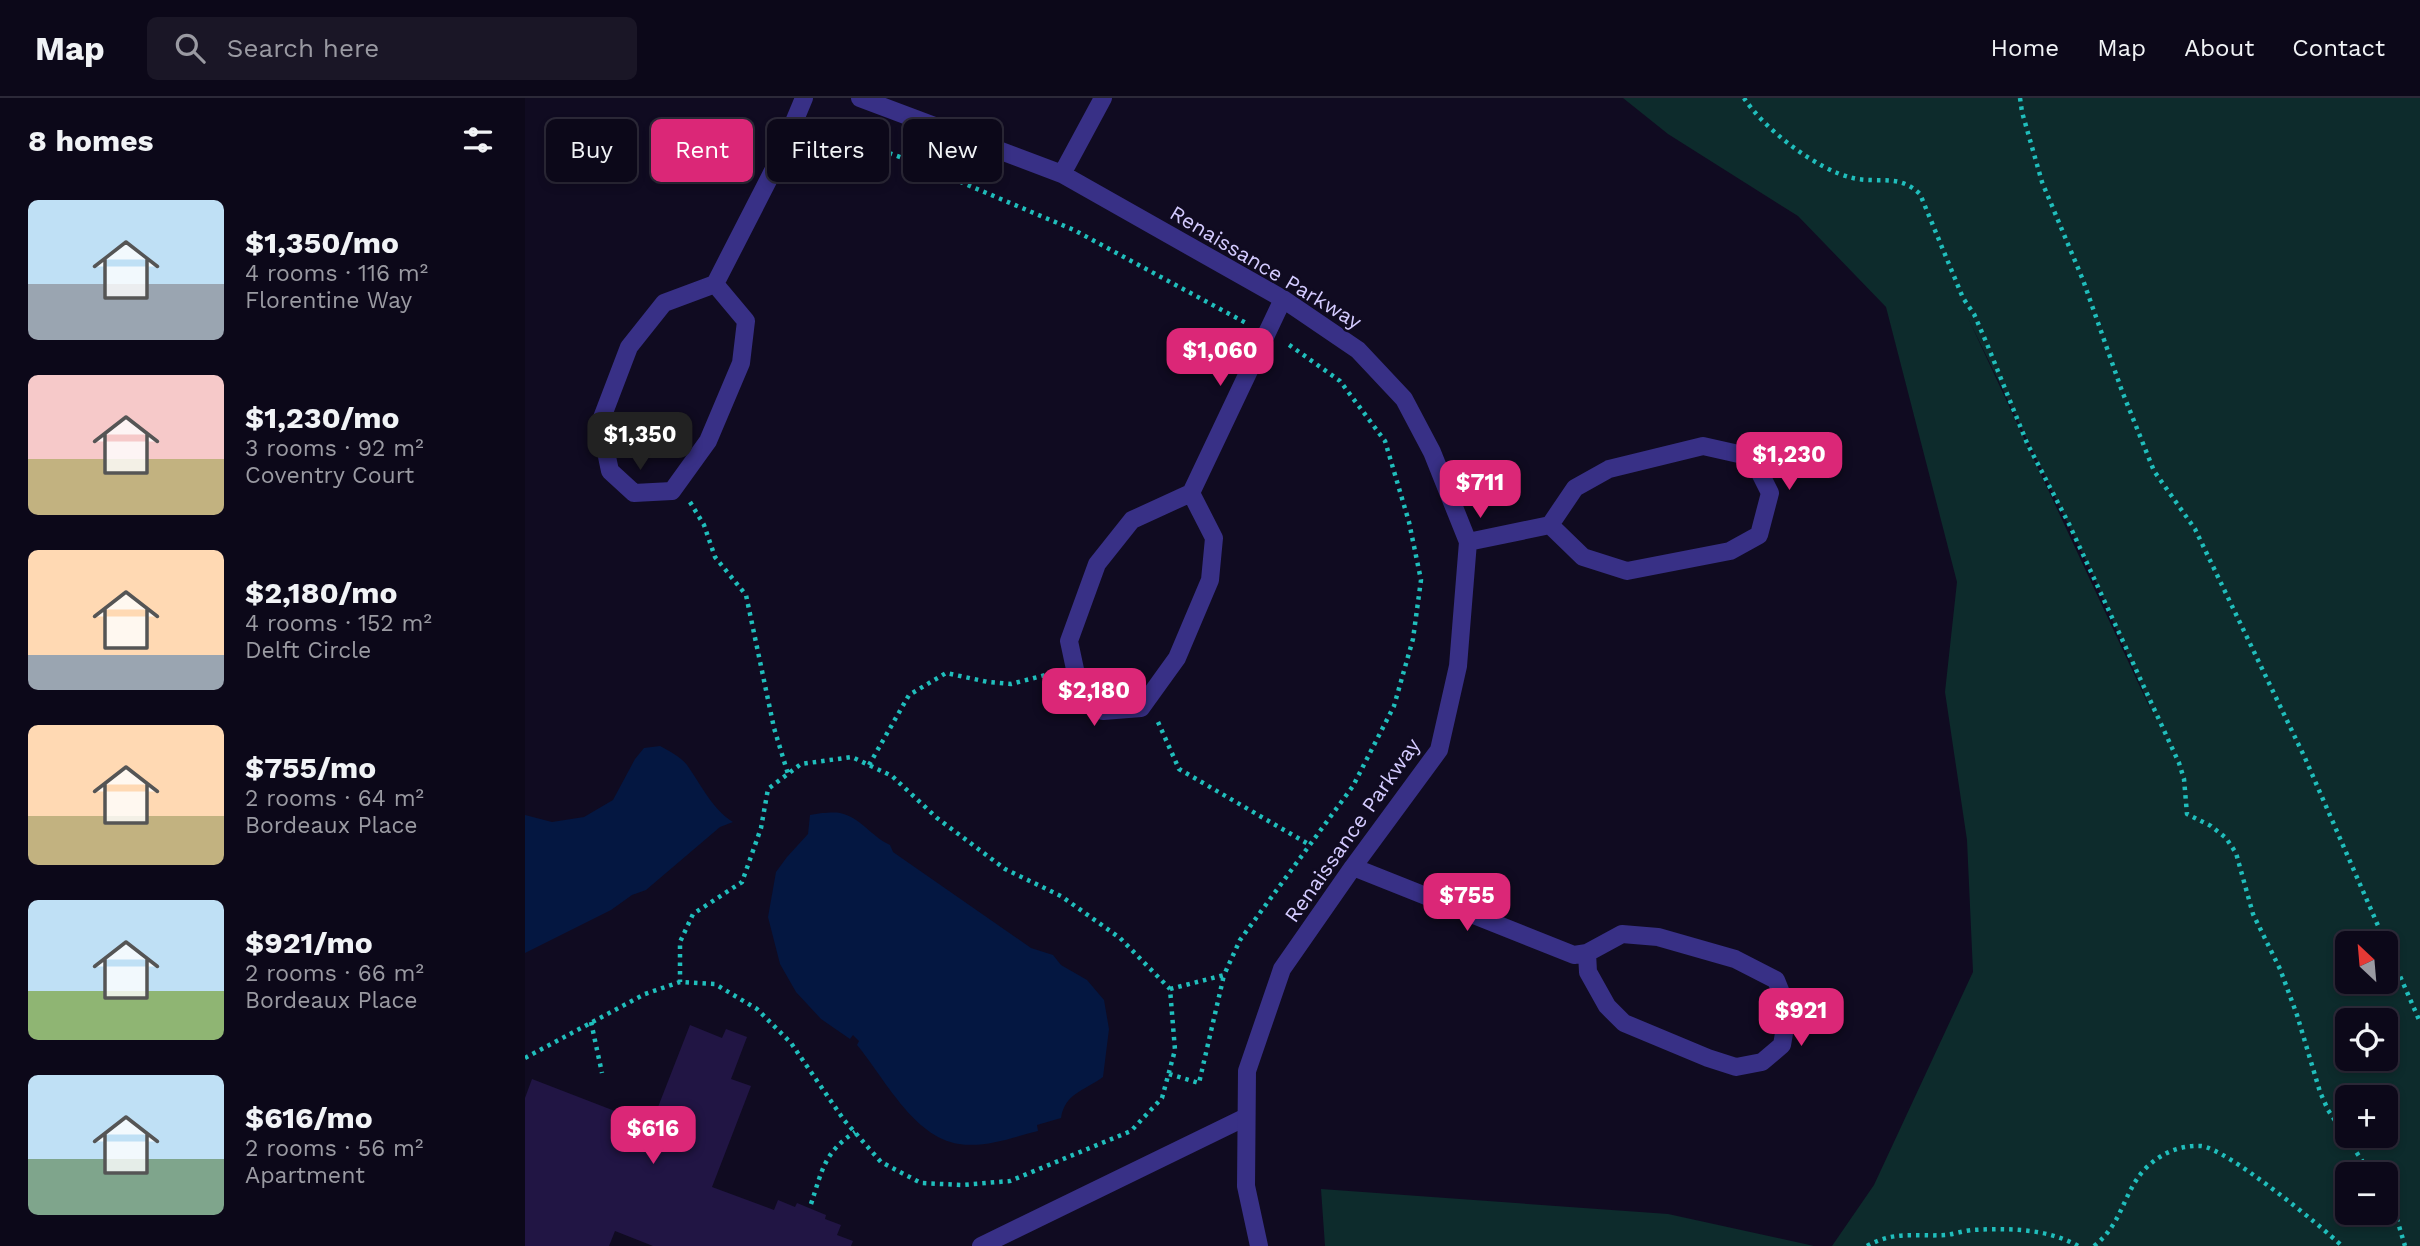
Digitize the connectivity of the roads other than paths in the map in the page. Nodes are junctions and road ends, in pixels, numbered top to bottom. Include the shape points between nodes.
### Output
1 (804, 98) edge
2 (860, 98) edge
3 (1103, 98) edge
4 (1062, 174) junction
5 (715, 284) junction
6 (1283, 299) junction
7 (1191, 492) junction
8 (1550, 525) junction
9 (1468, 542) junction
10 (1353, 867) junction
11 (1587, 953) junction
12 (1246, 1117) junction
13 (981, 1246) edge
14 (1259, 1246) edge

1 - 5 street via 776,165
2 - 4 street, Renaissance Parkway
3 - 4 street
4 - 6 street, Renaissance Parkway
5 - 5 street via 746,321 741,363 708,440 672,491 634,493 610,471 600,423 629,347 664,303
6 - 7 street
6 - 9 street, Renaissance Parkway via 1358,351 1404,399
7 - 7 street via 1132,520 1097,564 1069,641 1079,688 1103,711 1141,708 1177,658 1210,580 1215,538
8 - 8 street via 1583,557 1627,571 1730,551 1759,535 1770,493 1752,457 1703,446 1609,469 1575,488
8 - 9 street
9 - 10 street, Renaissance Parkway via 1458,666 1439,750
10 - 11 street via 1574,955
10 - 12 street, Renaissance Parkway via 1282,969 1247,1071
11 - 11 street via 1588,972 1607,1006 1624,1023 1735,1067 1762,1062 1782,1045 1788,1010 1776,981 1735,959 1658,937 1622,934
12 - 13 street
12 - 14 street, Renaissance Parkway via 1246,1186

